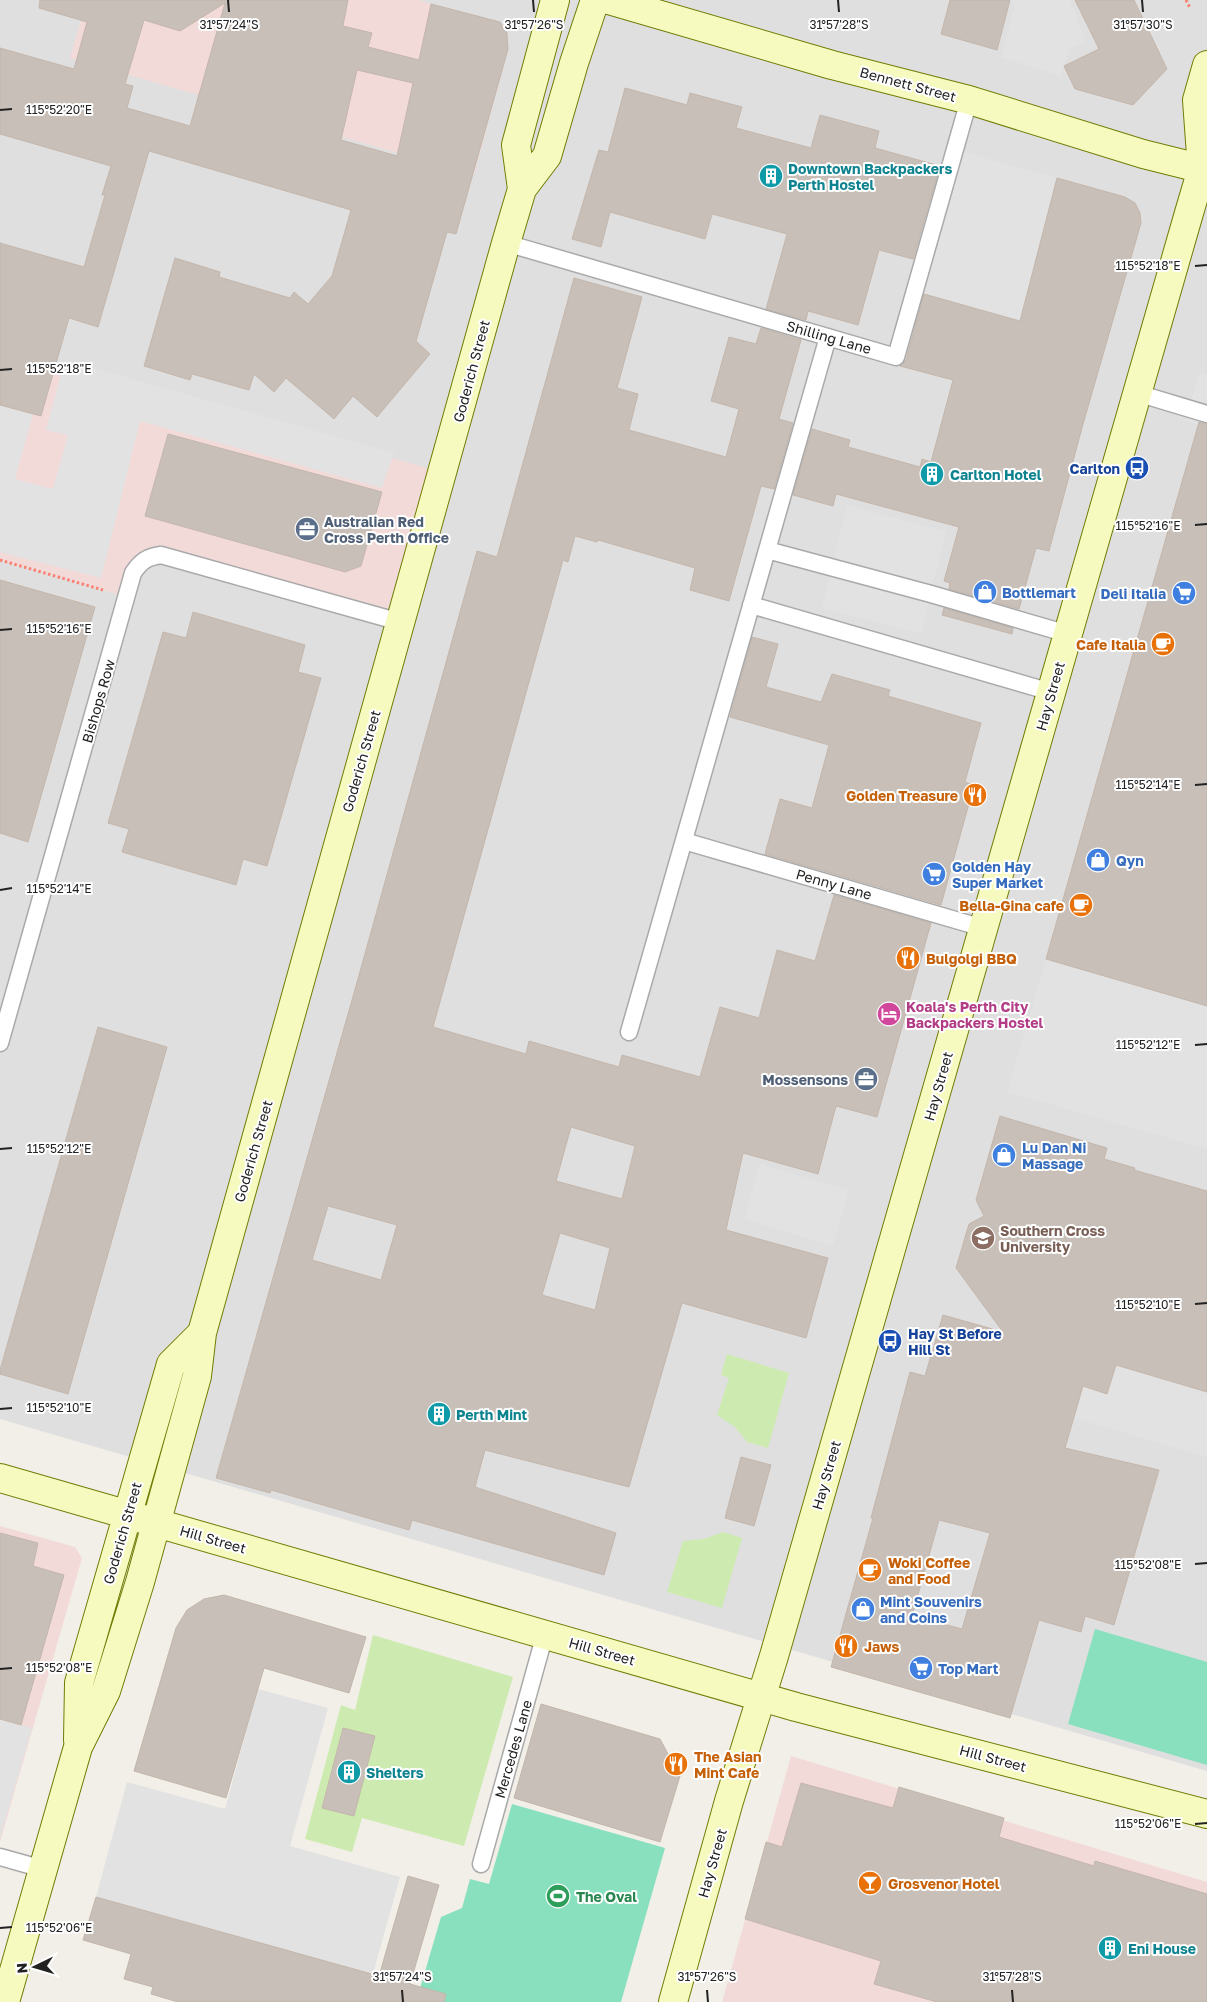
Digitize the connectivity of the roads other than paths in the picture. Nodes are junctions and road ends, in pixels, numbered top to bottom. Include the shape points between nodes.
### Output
1 (555, 0) edge
2 (595, 0) edge
3 (609, 0) edge
4 (1207, 65) edge
5 (969, 100) junction
6 (1205, 166) edge
7 (522, 189) junction
8 (506, 242) junction
9 (828, 337) junction
10 (1137, 394) junction
11 (1207, 414) edge
12 (767, 550) junction
13 (751, 605) junction
14 (400, 622) junction
15 (1068, 634) junction
16 (1051, 692) junction
17 (684, 841) junction
18 (984, 928) junction
19 (629, 1032) dead end
20 (0, 1043) edge
21 (202, 1333) junction
22 (0, 1478) edge
23 (127, 1514) junction
24 (157, 1523) junction
25 (545, 1634) junction
26 (761, 1697) junction
27 (78, 1747) junction
28 (1207, 1814) edge
29 (0, 1857) edge
30 (481, 1864) dead end
31 (43, 1869) junction
32 (5, 2002) edge
33 (673, 2002) edge

1 - 7 main road, Goderich Street via 516,145
2 - 7 main road, Goderich Street via 548,156
3 - 5 main road, Bennett Street via 832,65
4 - 6 main road, Hay Street via 1197,100
5 - 6 main road, Bennett Street via 1143,154
5 - 9 lane, Shilling Lane via 896,357
6 - 10 main road, Hay Street
7 - 8 main road, Goderich Street
8 - 9 lane, Shilling Lane
8 - 14 main road, Goderich Street
9 - 12 lane
10 - 11 lane
10 - 15 main road, Hay Street
12 - 13 lane
12 - 15 lane
13 - 16 lane
13 - 17 lane
14 - 20 lane, Bishops Row via 161,555 144,559 138,565 133,573
14 - 21 main road, Goderich Street
15 - 16 main road, Hay Street
16 - 18 main road, Hay Street
17 - 18 lane, Penny Lane
17 - 19 lane
18 - 26 main road, Hay Street
21 - 23 main road, Goderich Street via 171,1364
21 - 24 main road, Goderich Street via 197,1376
22 - 23 main road, Hill Street
23 - 24 main road, Hill Street
23 - 27 main road, Goderich Street via 79,1683
24 - 25 main road, Hill Street
24 - 27 main road, Goderich Street via 106,1691
25 - 26 main road, Hill Street
25 - 30 lane, Mercedes Lane
26 - 28 main road, Hill Street
26 - 33 main road, Hay Street
27 - 31 main road, Goderich Street
29 - 31 lane
31 - 32 main road, Goderich Street

